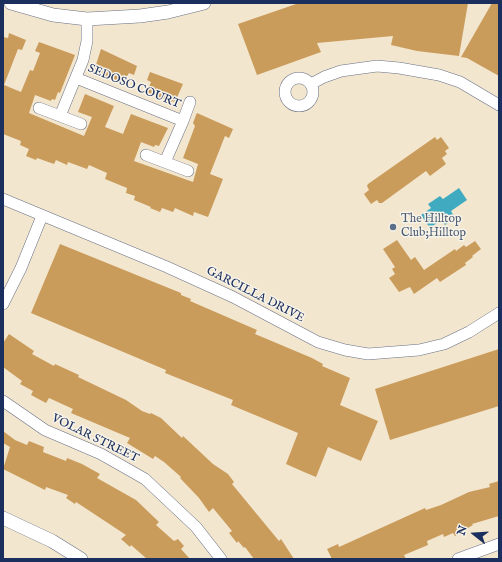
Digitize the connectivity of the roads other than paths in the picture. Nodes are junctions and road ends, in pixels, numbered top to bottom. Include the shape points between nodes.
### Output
1 (11, 3) edge
2 (203, 3) edge
3 (87, 19) junction
4 (76, 78) junction
5 (311, 84) dead end
6 (190, 102) dead end
7 (499, 105) edge
8 (39, 108) dead end
9 (60, 116) junction
10 (183, 121) junction
11 (81, 124) dead end
12 (146, 155) dead end
13 (165, 162) junction
14 (188, 171) dead end
15 (3, 199) edge
16 (42, 216) junction
17 (3, 304) edge
18 (499, 313) edge
19 (3, 400) edge
20 (3, 518) edge
21 (499, 544) edge
22 (81, 559) edge
23 (221, 559) edge
24 (458, 559) edge

1 - 3 street via 53,15
2 - 3 street via 140,16
3 - 4 street, SEDOSO COURT via 87,41
4 - 9 street, SEDOSO COURT
4 - 10 street, SEDOSO COURT
5 - 7 street via 341,71 377,66 399,68 439,75 460,82
6 - 10 street, SEDOSO COURT
8 - 9 street
9 - 11 street
10 - 13 street, SEDOSO COURT
12 - 13 street
13 - 14 street
15 - 16 street, GARCILLA DRIVE
16 - 17 street
16 - 18 street, GARCILLA DRIVE via 160,264 234,297 318,342 345,350 368,354 419,350 444,344
19 - 23 street, VOLAR STREET via 45,430 101,454 145,479 196,527
20 - 22 street via 52,541
21 - 24 street

